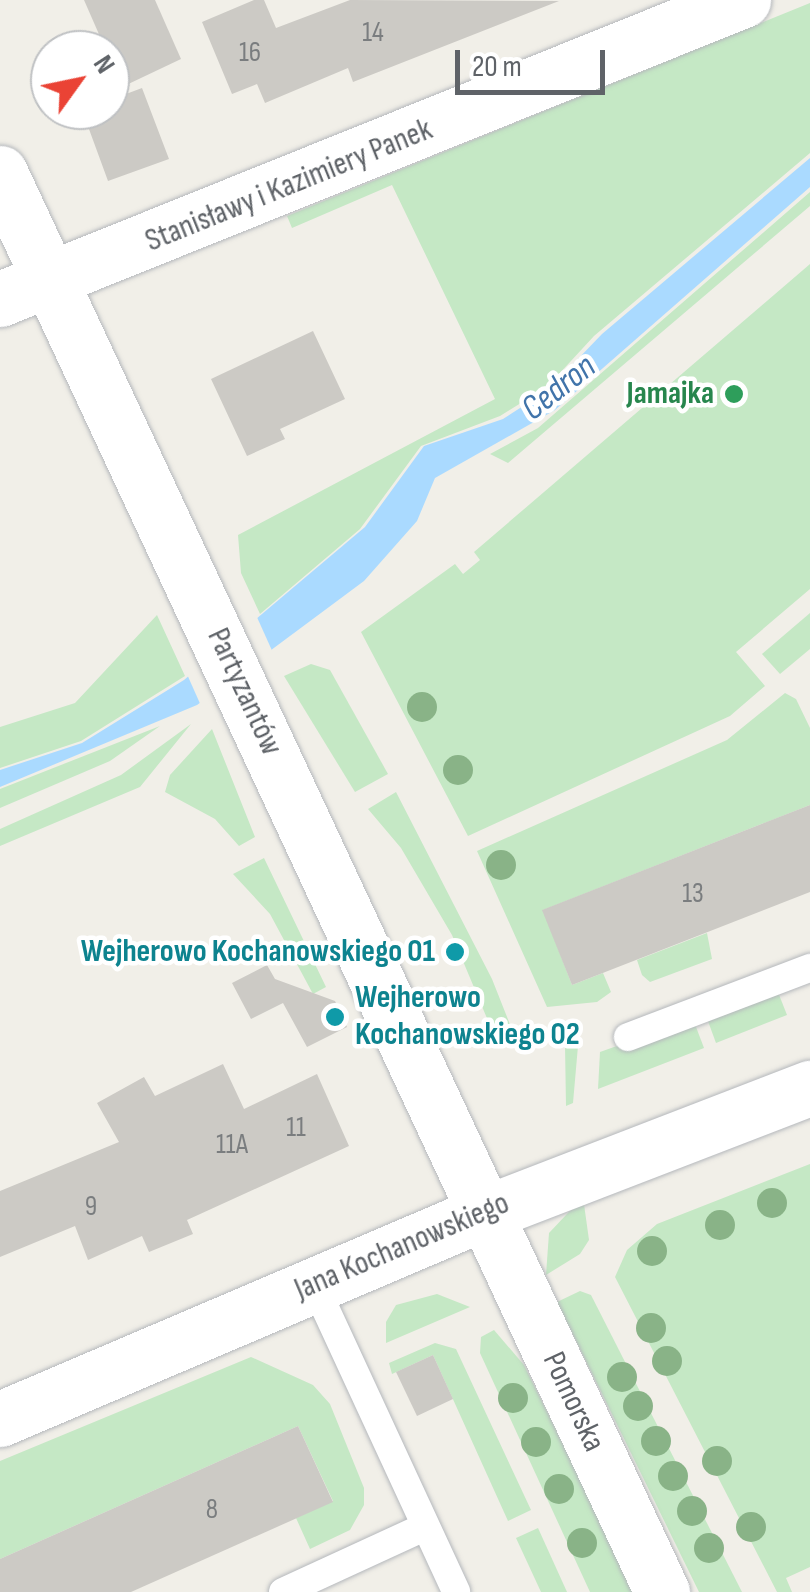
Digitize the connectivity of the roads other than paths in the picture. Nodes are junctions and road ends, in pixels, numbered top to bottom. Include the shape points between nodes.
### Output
1 (743, 0) edge
2 (0, 173) edge
3 (51, 282) junction
4 (0, 299) edge
5 (810, 968) edge
6 (628, 1037) dead end
7 (810, 1088) edge
8 (485, 1212) junction
9 (314, 1284) junction
10 (0, 1420) edge
11 (424, 1527) junction
12 (284, 1592) edge
13 (456, 1592) edge
14 (662, 1592) edge

1 - 3 street, Stanisławy i Kazimiery Panek
2 - 3 street, Partyzantów
3 - 4 street, Stanisławy i Kazimiery Panek
3 - 8 street, Partyzantów
5 - 6 lane
7 - 8 street, Jana Kochanowskiego
8 - 9 street, Jana Kochanowskiego
8 - 14 street, Pomorska
9 - 10 street, Jana Kochanowskiego
9 - 11 lane
11 - 12 lane
11 - 13 lane

